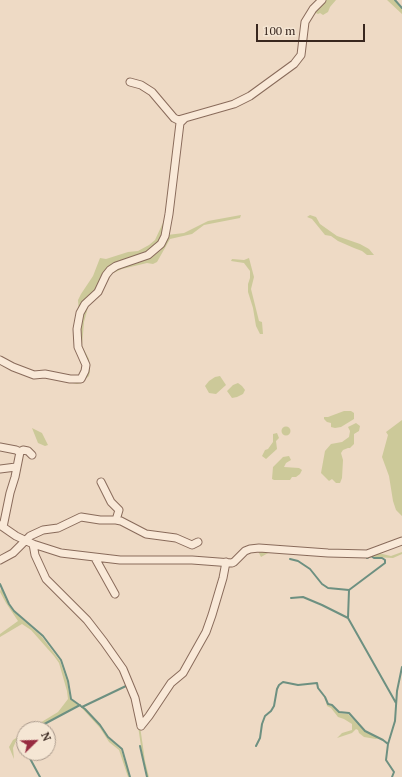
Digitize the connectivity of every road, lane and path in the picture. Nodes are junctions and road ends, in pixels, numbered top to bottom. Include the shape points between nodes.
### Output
1 (322, 0) edge
2 (130, 82) dead end
3 (185, 118) junction
4 (0, 360) edge
5 (0, 447) edge
6 (20, 452) junction
7 (32, 455) dead end
8 (16, 467) junction
9 (0, 469) edge
10 (101, 482) dead end
11 (116, 520) junction
12 (2, 526) edge
13 (24, 540) junction
14 (402, 541) edge
15 (198, 542) dead end
16 (33, 544) junction
17 (95, 558) junction
18 (0, 560) edge
19 (226, 562) junction
20 (115, 594) dead end

1 - 3 street via 305,22 301,55 294,64 250,96 234,104
2 - 3 street via 152,92 174,118
3 - 4 street via 178,130 169,214 161,244 148,256 110,270 98,292 85,304 80,313 77,328 78,347 86,365 81,379 34,375
5 - 6 street
6 - 7 street via 28,451
6 - 8 street
8 - 9 street
8 - 12 street
10 - 11 street via 111,502 119,510
11 - 13 street via 81,517 58,528 36,533
11 - 15 street via 146,534 176,538 192,545
12 - 13 street
13 - 16 street
13 - 18 street via 13,553
14 - 19 street via 367,554 250,549 234,562
16 - 17 street via 61,553
16 - 19 street via 46,579 87,620 123,669 135,698 141,726 172,683 183,673 206,632
17 - 19 street
17 - 20 street

